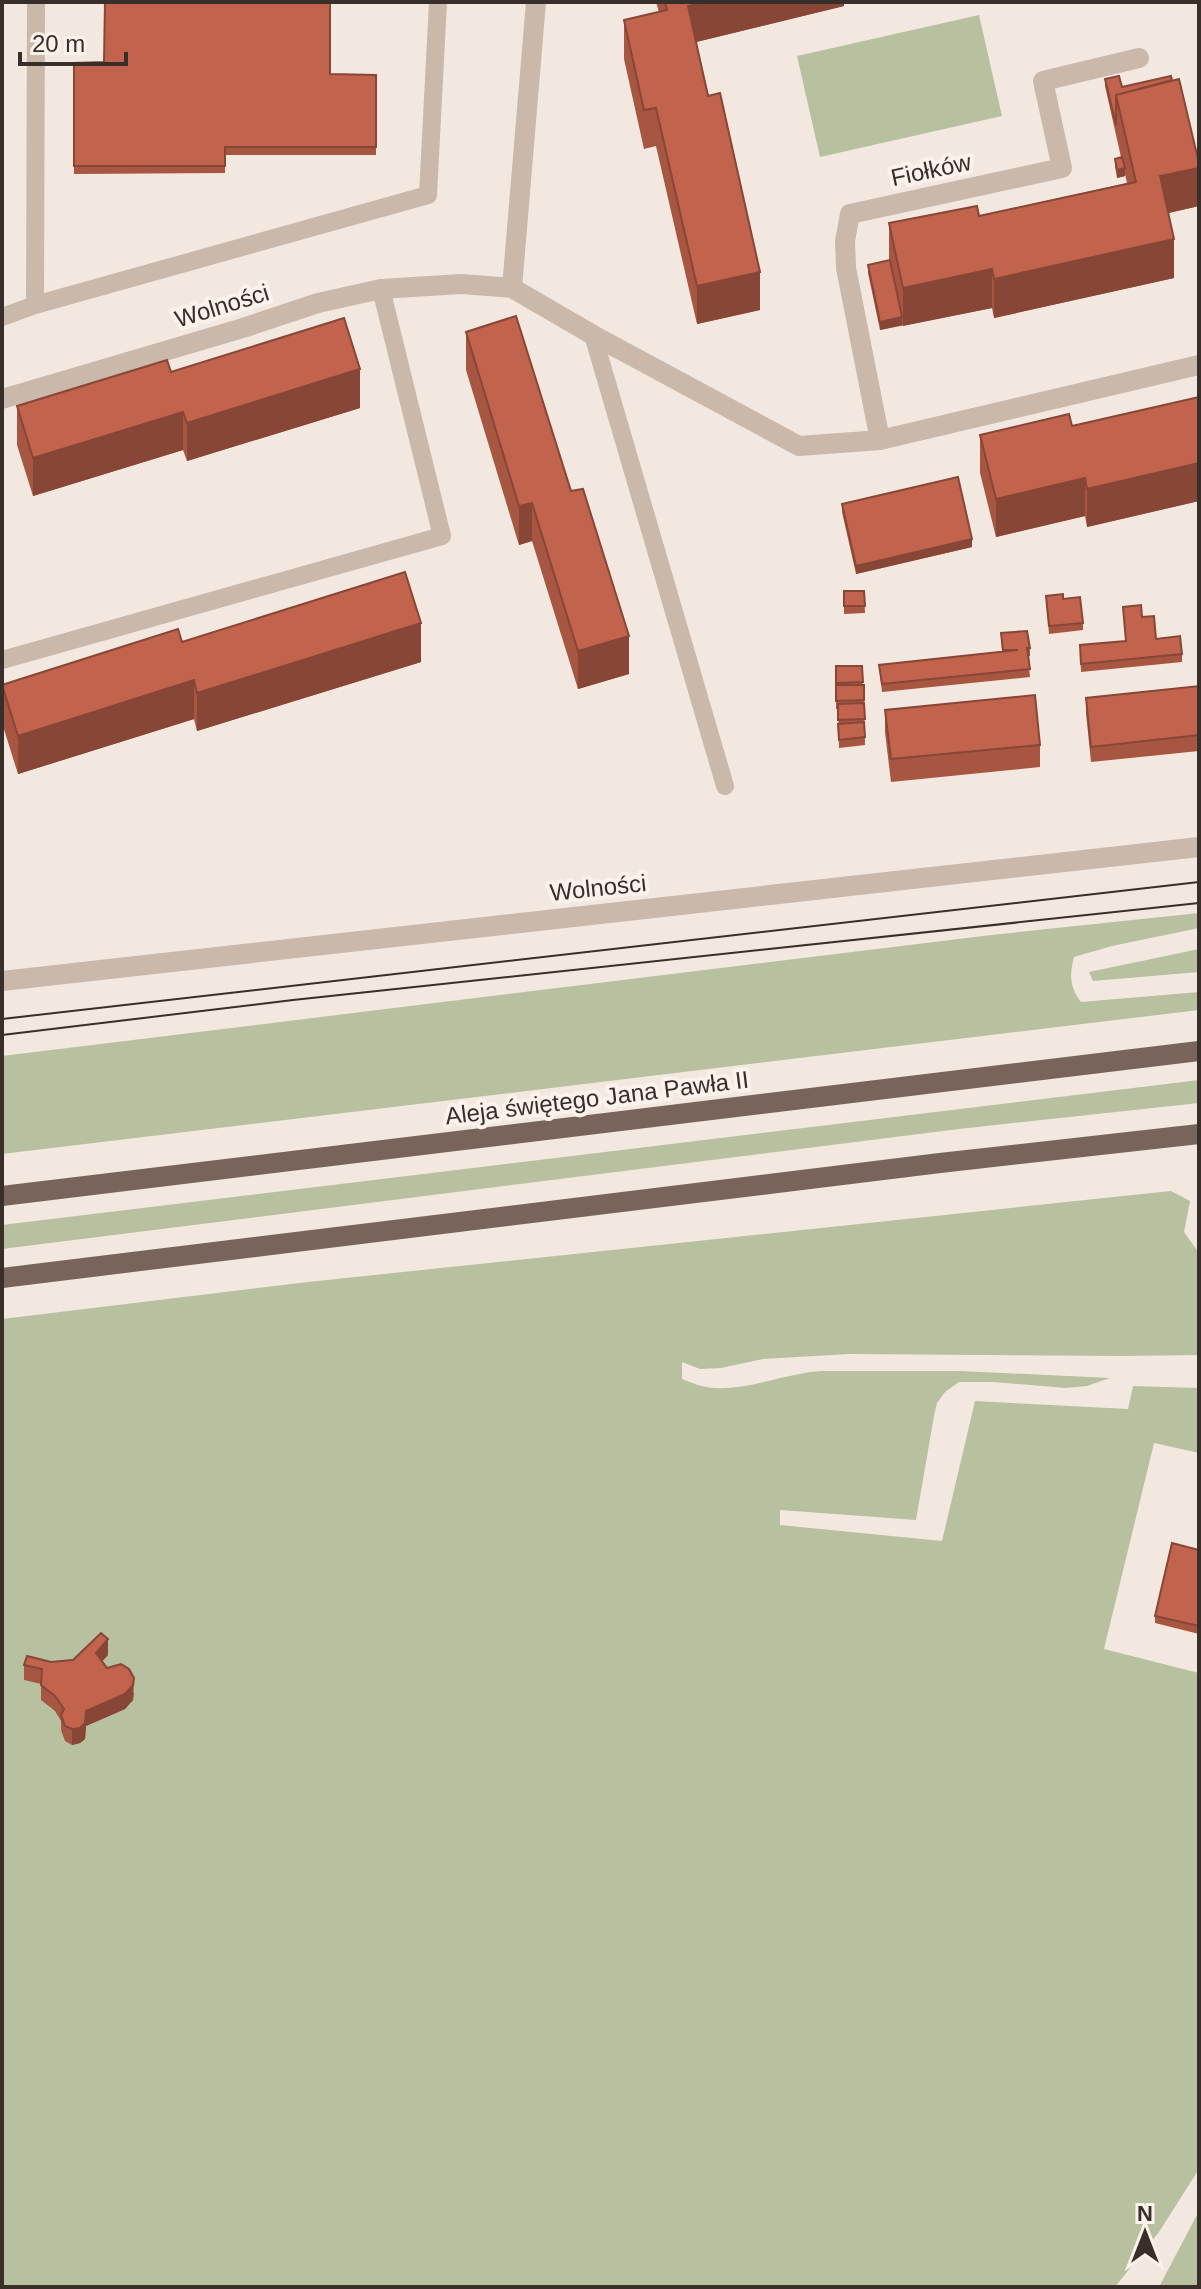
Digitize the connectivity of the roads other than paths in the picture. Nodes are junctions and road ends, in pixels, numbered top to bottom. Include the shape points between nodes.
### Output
1 (36, 2) edge
2 (438, 2) edge
3 (536, 2) edge
4 (1139, 58) dead end
5 (512, 288) junction
6 (381, 289) junction
7 (35, 305) junction
8 (2, 317) edge
9 (593, 335) junction
10 (1199, 365) edge
11 (2, 399) edge
12 (880, 440) junction
13 (2, 660) edge
14 (725, 786) dead end
15 (1199, 847) edge
16 (2, 981) edge
17 (1199, 1051) edge
18 (1199, 1134) edge
19 (2, 1196) edge
20 (2, 1278) edge

1 - 7 lane
2 - 7 lane via 428,195
3 - 5 street
4 - 12 street, Fiołków via 1043,81 1062,168 850,214 846,268
5 - 6 street, Wolności via 461,284
5 - 9 street
6 - 11 street, Wolności via 318,303
6 - 13 lane via 442,536
7 - 8 lane
9 - 12 street via 799,446
9 - 14 lane
10 - 12 street
15 - 16 street, Wolności
17 - 19 main road, Aleja świętego Jana Pawła II
18 - 20 main road

